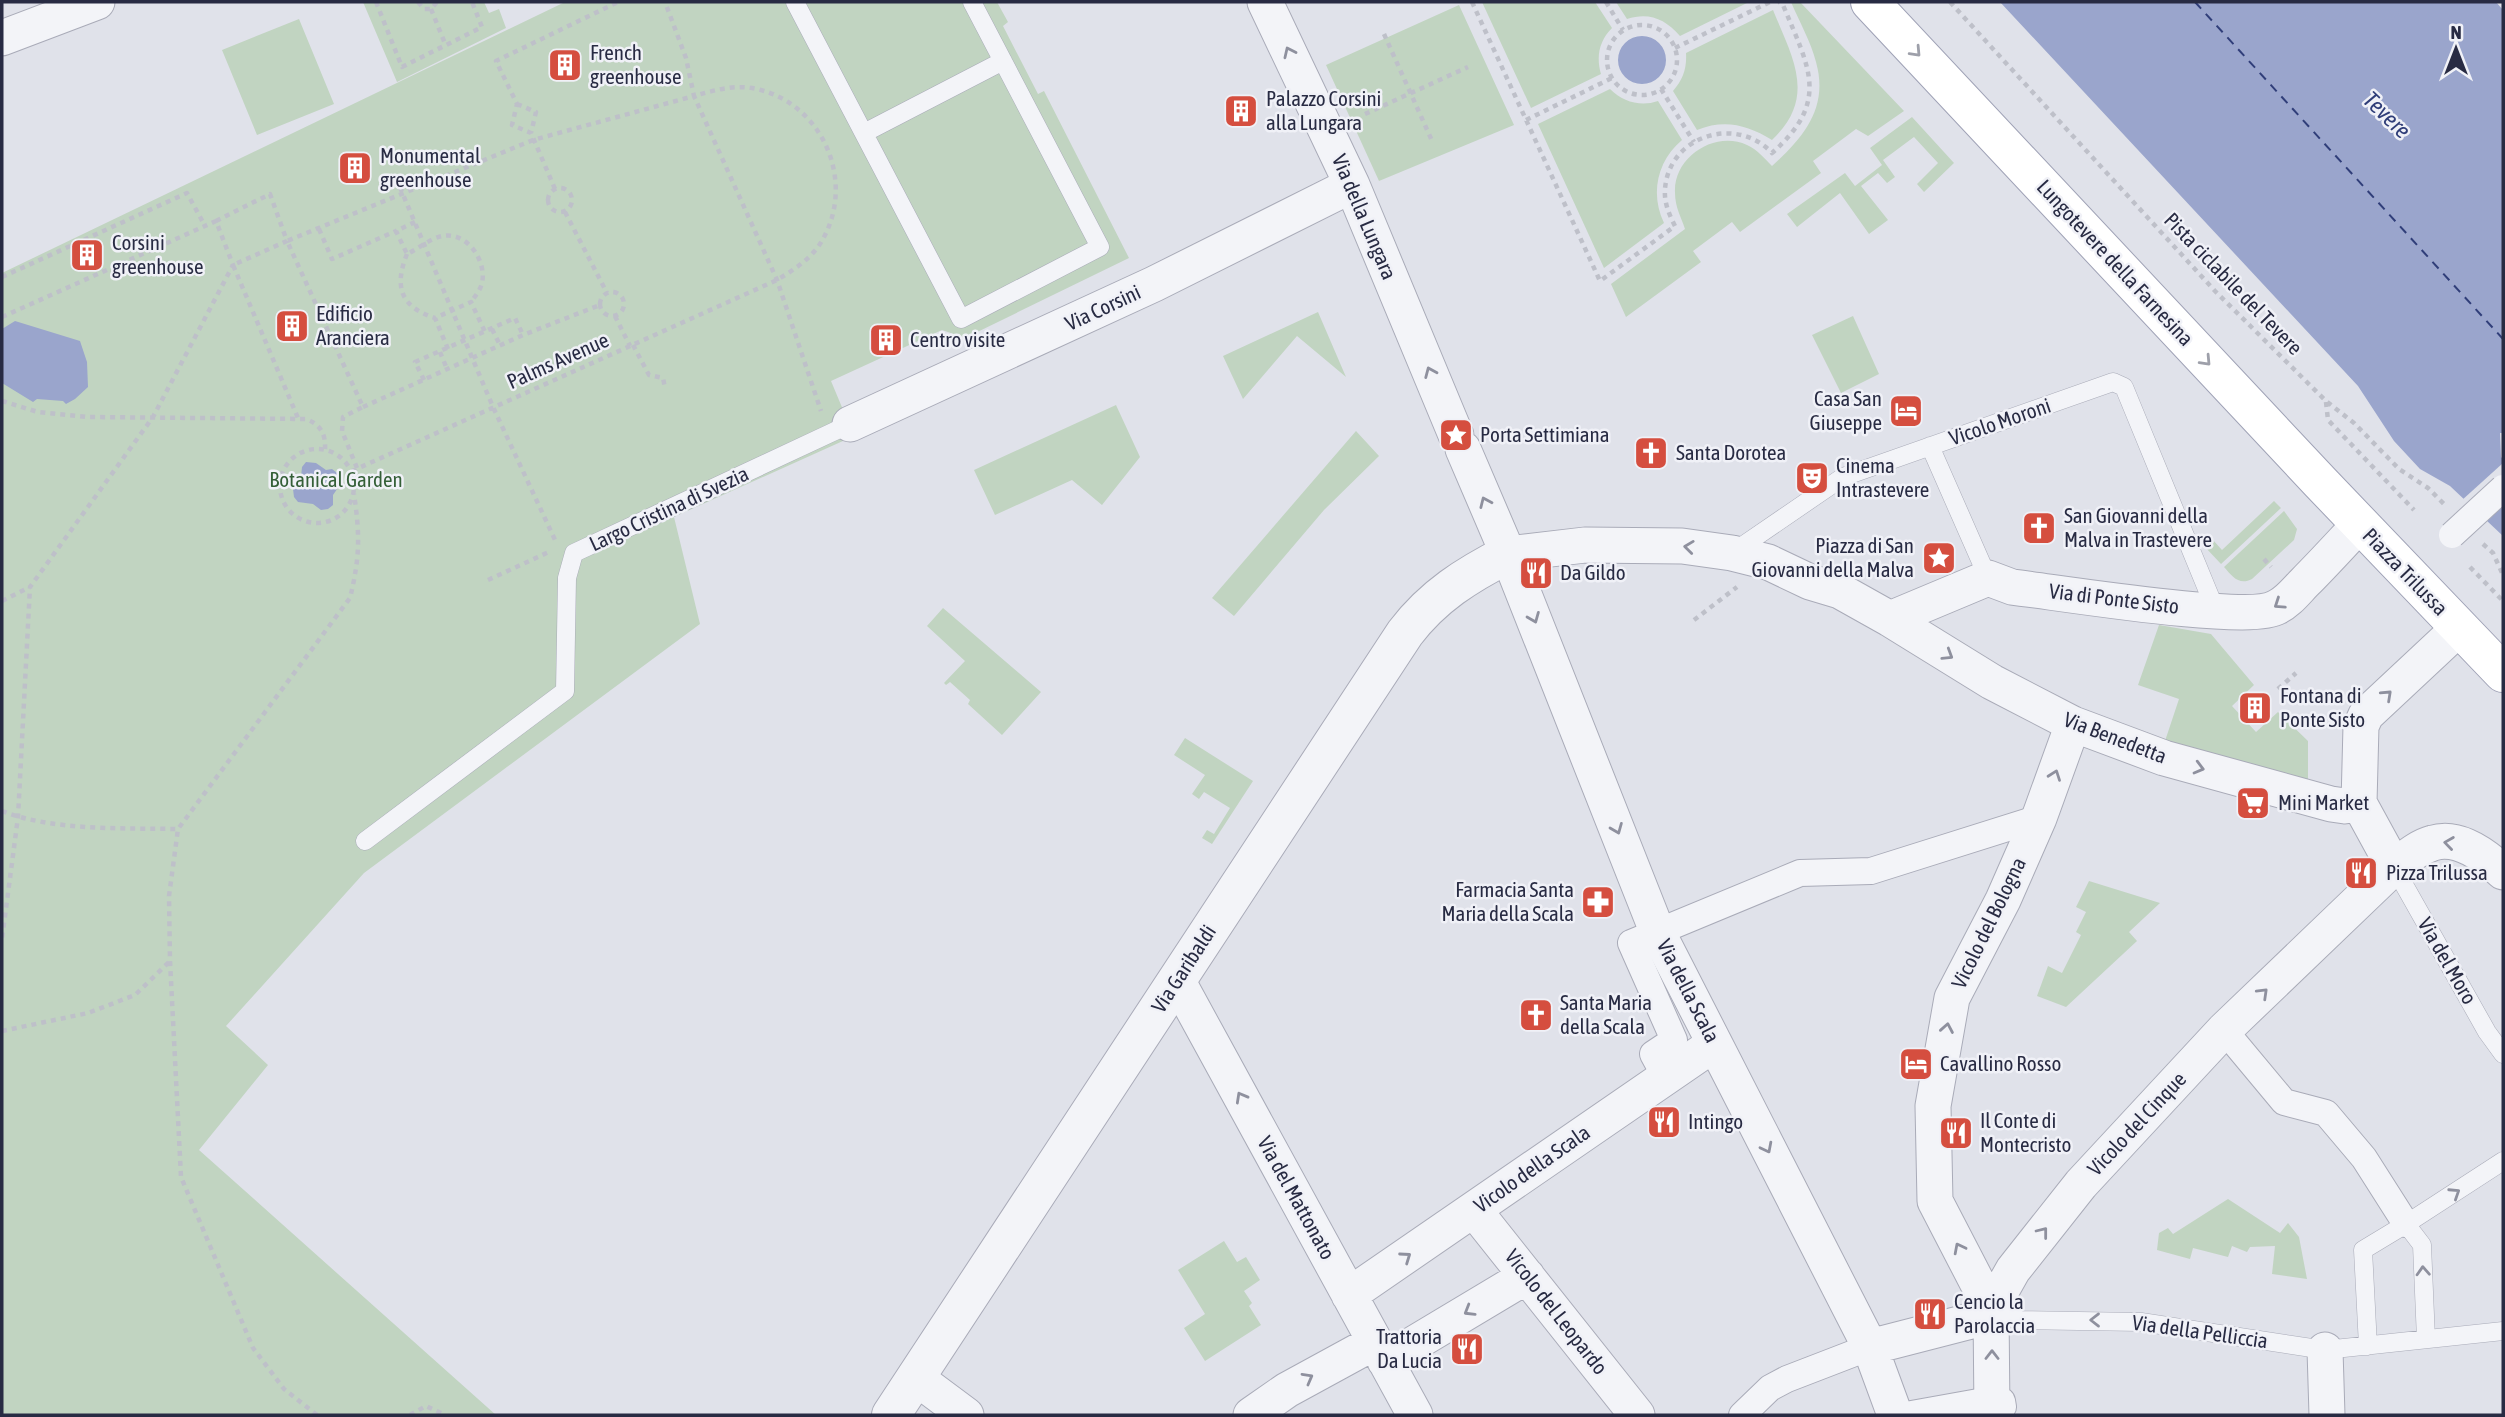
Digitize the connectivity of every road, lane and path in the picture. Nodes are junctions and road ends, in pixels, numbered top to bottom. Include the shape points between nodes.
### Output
1 (97, 2) edge
2 (376, 2) edge
3 (418, 2) edge
4 (437, 2) edge
5 (472, 2) edge
6 (618, 2) edge
7 (665, 2) edge
8 (796, 2) edge
9 (972, 2) edge
10 (1265, 2) edge
11 (1472, 2) edge
12 (1606, 2) edge
13 (1770, 2) edge
14 (1779, 2) edge
15 (1870, 2) edge
16 (1950, 2) edge
17 (431, 9) junction
18 (1623, 30) junction
19 (1384, 34) dead end
20 (2, 38) edge
21 (446, 46) junction
22 (1675, 48) junction
23 (1003, 61) junction
24 (1468, 67) dead end
25 (1612, 78) junction
26 (1661, 89) junction
27 (1410, 93) junction
28 (694, 96) junction
29 (517, 104) junction
30 (1365, 114) dead end
31 (1527, 120) junction
32 (531, 133) junction
33 (863, 133) junction
34 (534, 140) junction
35 (1694, 142) junction
36 (1433, 143) dead end
37 (396, 177) dead end
38 (1352, 185) junction
39 (555, 189) junction
40 (403, 194) junction
41 (565, 212) junction
42 (216, 221) junction
43 (415, 222) junction
44 (205, 226) junction
45 (319, 229) junction
46 (396, 231) junction
47 (287, 242) junction
48 (425, 245) junction
49 (407, 254) junction
50 (233, 265) junction
51 (2, 277) edge
52 (777, 280) junction
53 (607, 293) junction
54 (471, 302) junction
55 (600, 305) junction
56 (452, 310) junction
57 (615, 316) junction
58 (2, 317) edge
59 (435, 318) junction
60 (492, 328) junction
61 (485, 332) junction
62 (523, 335) junction
63 (465, 341) junction
64 (500, 345) junction
65 (631, 345) junction
66 (448, 349) junction
67 (440, 352) junction
68 (472, 358) junction
69 (447, 369) junction
70 (424, 380) junction
71 (665, 387) dead end
72 (2, 401) edge
73 (2326, 401) junction
74 (363, 407) junction
75 (493, 407) junction
76 (153, 417) junction
77 (298, 418) junction
78 (850, 424) junction
79 (1930, 446) junction
80 (325, 449) junction
81 (354, 469) junction
82 (2503, 488) edge
83 (354, 494) junction
84 (2447, 507) dead end
85 (2414, 510) dead end
86 (2360, 524) junction
87 (2463, 535) joint
88 (1732, 553) junction
89 (1508, 554) junction
90 (2264, 559) dead end
91 (1768, 562) junction
92 (2271, 566) dead end
93 (2470, 566) dead end
94 (2503, 575) edge
95 (488, 580) dead end
96 (2000, 582) junction
97 (30, 587) junction
98 (2, 601) edge
99 (2503, 601) edge
100 (2216, 611) junction
101 (1890, 619) junction
102 (1694, 620) dead end
103 (2480, 650) edge
104 (2296, 673) dead end
105 (2278, 688) dead end
106 (2073, 724) junction
107 (2359, 803) junction
108 (2, 811) edge
109 (18, 817) junction
110 (2039, 818) junction
111 (178, 829) junction
112 (365, 841) dead end
113 (2394, 867) junction
114 (2503, 872) edge
115 (1657, 930) junction
116 (2, 939) edge
117 (170, 961) junction
118 (1177, 980) junction
119 (2224, 1030) junction
120 (2, 1031) edge
121 (1714, 1044) junction
122 (2503, 1054) edge
123 (1666, 1078) junction
124 (2503, 1161) edge
125 (1474, 1210) junction
126 (2406, 1224) junction
127 (1527, 1276) junction
128 (1349, 1296) junction
129 (1991, 1309) junction
130 (2503, 1331) edge
131 (2426, 1339) junction
132 (2368, 1346) junction
133 (1870, 1347) junction
134 (2325, 1350) junction
135 (1380, 1351) junction
136 (915, 1377) junction
137 (1996, 1411) edge
138 (317, 1415) edge
139 (410, 1415) edge
140 (445, 1415) edge
141 (891, 1415) edge
142 (966, 1415) edge
143 (1251, 1415) edge
144 (1415, 1415) edge
145 (1637, 1415) edge
146 (1742, 1415) edge
147 (1895, 1415) edge
148 (1906, 1415) edge
149 (2327, 1415) edge

1 - 20 street
2 - 21 path via 402,67
3 - 17 path
4 - 17 path
5 - 21 path via 482,27
6 - 29 path via 496,61
7 - 28 path via 686,58
8 - 33 lane
9 - 23 lane
38 -> 10 street, Via della Lungara
11 - 31 path
12 - 18 path
13 - 22 path
14 - 35 path via 1808,65 1805,115 1772,153 1749,136 1731,132
15 -> 86 main road, Lungotevere della Farnesina
16 - 73 path, Pista ciclabile del Tevere via 2215,291
17 - 21 path
18 - 22 path via 1645,24 1656,27
18 - 25 path via 1609,47
19 - 27 path
22 - 26 path via 1675,73
23 - 33 lane
23 - 33 lane via 1100,247 961,319
24 - 27 path
25 - 26 path via 1629,92 1651,94
25 - 31 path
26 - 35 path
27 - 30 path
27 - 36 path
28 - 34 path, Palms Avenue
28 - 52 path
28 - 52 path, Palms Avenue via 725,88 757,89 786,100 811,120 828,147 837,177 835,209 824,239 804,263
29 - 32 path via 512,125
29 - 32 path via 536,112
31 - 35 path via 1600,281 1675,226 1665,189 1679,154
32 - 34 path
34 - 39 path
34 - 40 path, Palms Avenue
37 - 40 path
38 - 78 street, Via Corsini via 1154,284
89 -> 38 street, Via della Lungara
39 - 41 path via 548,198 549,206
39 - 41 path via 571,193 572,206
40 - 43 path
40 - 45 path, Palms Avenue
41 - 53 path
42 - 44 path
42 - 47 path via 270,194
42 - 50 path
43 - 46 path
43 - 48 path
44 - 51 path via 187,193
44 - 58 path
45 - 46 path via 332,259
45 - 47 path, Palms Avenue
46 - 49 path
47 - 50 path, Palms Avenue
47 - 74 path
48 - 49 path
48 - 54 path via 441,236 473,248 480,258 482,282
48 - 56 path
49 - 59 path via 399,276 403,293 411,306
50 - 76 path
50 - 77 path
52 - 65 path, Palms Avenue
52 - 78 path via 824,421
53 - 55 path
53 - 57 path via 615,292 624,300 624,309
54 - 56 path
54 - 61 path
55 - 57 path via 606,315
55 - 62 path
56 - 59 path
56 - 63 path
57 - 65 path
59 - 66 path
60 - 61 path
60 - 62 path via 515,318
60 - 64 path
61 - 63 path
62 - 64 path
63 - 66 path
63 - 68 path
64 - 68 path
65 - 71 path via 649,375 663,378
65 - 75 path, Palms Avenue
66 - 67 path
67 - 69 path
67 - 70 path via 415,362
68 - 69 path
68 - 75 path
69 - 70 path
70 - 74 path
72 - 76 path via 38,412
73 - 84 path, Pista ciclabile del Tevere
73 - 85 path via 2328,420
74 - 81 path via 343,416 342,431
75 - 81 path, Palms Avenue
75 - 95 path via 559,547
76 - 77 path
76 - 97 path
77 - 80 path via 320,427
78 - 112 lane, Largo Cristina di Svezia via 574,553 567,578 565,691
79 - 88 lane, Vicolo Moroni via 1843,477
79 - 96 lane
79 - 100 lane, Vicolo Moroni via 2113,382 2124,387
80 - 81 path
80 - 83 path via 302,452 284,467 279,490 282,501 298,518 321,523 342,514
81 - 83 path
82 - 87 street, bridge
83 - 111 path via 358,564 350,598
86 -> 100 street, Piazza Trilussa via 2279,607 2258,613
86 - 103 main road, Piazza Trilussa
87 - 94 path via 2493,553
88 -> 89 street, Via Benedetta via 1682,546 1585,545
88 - 91 street, Via Benedetta
89 -> 115 street, Via della Scala
89 - 118 street, Via Garibaldi via 1453,584 1414,621
90 - 92 path
91 - 101 street, Via Benedetta via 1840,591
91 - 102 path
93 - 99 path
96 - 100 street, Via di Ponte Sisto
96 - 101 street
97 - 98 path
97 - 109 path
101 -> 106 street, Via Benedetta via 1992,682
107 -> 103 street, Piazza Trilussa via 2361,726 2366,715
104 - 105 path
106 -> 107 street, Via Benedetta via 2164,758 2318,801 2345,806
110 -> 106 street, Vicolo del Bologna
107 - 113 street
108 - 109 path
109 - 111 path via 97,828
109 - 116 path
110 - 115 street, Vicolo del Bologna via 1871,871 1800,873
129 -> 110 street, Vicolo del Bologna via 1935,1201 1933,1106 1952,998
111 - 117 path via 169,896
114 -> 113 street, Vicolo del Cinque via 2478,852 2446,841 2420,848
119 -> 113 street, Vicolo del Cinque
113 - 122 lane, Via del Moro
115 - 121 street, Via della Scala
115 - 123 street, Vicolo del Bologna via 1631,943 1674,1040 1653,1054
117 - 120 path via 135,995 88,1013
117 - 138 path via 181,1177 253,1348 284,1389
128 -> 118 street, Via del Mattonato
118 - 136 street, Via Garibaldi
119 - 126 street via 2284,1102 2326,1114 2364,1158
129 -> 119 street, Vicolo del Cinque via 2013,1270 2081,1184
121 - 123 street, Vicolo della Scala
121 -> 133 street, Via della Scala
123 - 125 street, Vicolo della Scala
126 -> 124 lane
125 - 127 street, Vicolo del Leopardo
128 -> 125 street, Vicolo della Scala
131 -> 126 lane via 2422,1245
126 - 132 lane via 2362,1250
127 -> 135 street
127 - 145 street, Vicolo del Leopardo
128 - 135 street, Via del Mattonato
129 - 133 street via 1968,1322
134 -> 129 lane, Via della Pelliccia via 2141,1322 2020,1320
137 -> 129 street
130 - 131 lane, Via della Pelliccia
131 - 132 lane, Via della Pelliccia
132 - 134 lane, Via della Pelliccia
133 - 146 street via 1770,1388
133 - 147 street, Via della Scala
134 - 149 street
143 -> 135 street via 1287,1390
135 - 144 street, Via del Mattonato
136 - 141 street, Via Garibaldi
136 - 142 street
137 - 148 street via 1984,1401
139 - 140 path via 426,1406

